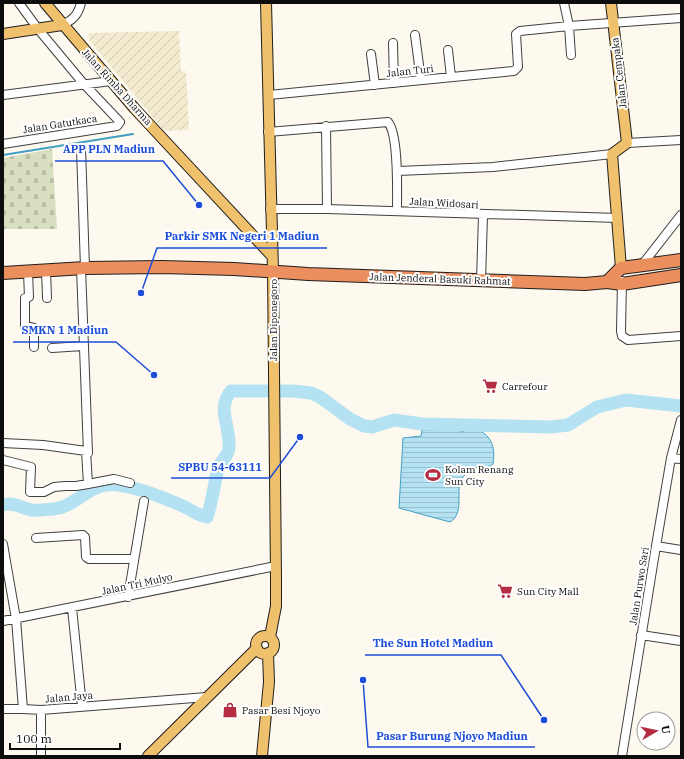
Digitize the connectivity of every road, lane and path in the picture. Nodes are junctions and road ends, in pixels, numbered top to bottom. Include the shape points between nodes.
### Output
1 (19, 3) edge
2 (45, 3) edge
3 (81, 3) edge
4 (266, 3) edge
5 (564, 3) edge
6 (612, 3) edge
7 (681, 19) edge
8 (613, 23) junction
9 (62, 25) junction
10 (569, 26) junction
11 (38, 29) junction
12 (3, 34) edge
13 (415, 35) dead end
14 (393, 43) dead end
15 (448, 50) dead end
16 (371, 54) dead end
17 (571, 55) dead end
18 (451, 77) junction
19 (421, 80) junction
20 (111, 81) junction
21 (394, 83) junction
22 (83, 84) junction
23 (375, 85) junction
24 (3, 95) edge
25 (268, 95) junction
26 (326, 126) junction
27 (268, 132) junction
28 (681, 140) edge
29 (627, 143) junction
30 (3, 144) edge
31 (81, 148) dead end
32 (612, 154) junction
33 (398, 171) junction
34 (270, 209) junction
35 (327, 209) junction
36 (397, 211) junction
37 (483, 215) junction
38 (681, 215) edge
39 (618, 218) junction
40 (272, 256) junction
41 (681, 260) edge
42 (642, 265) junction
43 (83, 268) junction
44 (621, 268) junction
45 (46, 270) junction
46 (273, 271) junction
47 (28, 272) junction
48 (3, 273) edge
49 (681, 275) edge
50 (481, 281) junction
51 (607, 282) junction
52 (622, 284) junction
53 (47, 298) dead end
54 (681, 336) edge
55 (84, 346) junction
56 (34, 347) dead end
57 (52, 348) dead end
58 (681, 420) edge
59 (3, 443) edge
60 (88, 453) junction
61 (671, 458) junction
62 (681, 459) edge
63 (3, 460) edge
64 (130, 483) dead end
65 (88, 484) junction
66 (144, 501) dead end
67 (36, 538) dead end
68 (3, 544) edge
69 (656, 546) junction
70 (681, 550) edge
71 (133, 559) junction
72 (276, 566) junction
73 (5, 567) edge
74 (128, 596) junction
75 (72, 608) junction
76 (16, 619) junction
77 (3, 621) edge
78 (641, 635) junction
79 (270, 637) junction
80 (681, 640) edge
81 (258, 648) junction
82 (268, 653) junction
83 (207, 697) junction
84 (82, 706) junction
85 (3, 709) edge
86 (23, 709) junction
87 (41, 710) junction
88 (41, 756) edge
89 (148, 756) edge
90 (262, 756) edge
91 (622, 756) edge

1 - 11 street
2 - 9 main road, Jalan Rimba Dharma
3 - 9 street via 73,20
4 - 25 main road, Jalan Diponegoro
5 - 10 street
6 - 8 main road, Jalan Cempaka
7 - 8 street
8 - 10 street
8 - 29 main road, Jalan Cempaka
9 - 11 main road
9 - 20 main road, Jalan Rimba Dharma
10 - 17 street
10 - 18 street, Jalan Turi via 516,34 518,67 514,71
11 - 12 main road
11 - 22 street
13 - 19 street
14 - 21 street
15 - 18 street
16 - 23 street
18 - 19 street, Jalan Turi
19 - 21 street, Jalan Turi
20 - 22 street
20 - 40 main road, Jalan Rimba Dharma
21 - 23 street, Jalan Turi
22 - 24 street
22 - 30 street, Jalan Gatutkaca via 120,120 117,126
23 - 25 street, Jalan Turi
25 - 27 main road, Jalan Diponegoro
26 - 27 street
26 - 33 street via 388,122
26 - 35 street
27 - 34 main road, Jalan Diponegoro
28 - 29 street
29 - 32 main road
31 - 43 street
32 - 33 street via 493,167
32 - 39 main road
33 - 36 street
34 - 35 street, Jalan Widosari
34 - 40 main road, Jalan Diponegoro
35 - 36 street, Jalan Widosari
36 - 37 street, Jalan Widosari
37 - 39 street, Jalan Widosari
37 - 50 street
38 - 42 street
39 - 44 main road
40 - 46 main road, Jalan Diponegoro
41 - 42 highway
42 - 44 highway
43 - 45 highway, Jalan Jenderal Basuki Rahmat
43 - 46 highway, Jalan Jenderal Basuki Rahmat
43 - 55 street
44 - 51 highway
44 - 52 street
45 - 47 highway, Jalan Jenderal Basuki Rahmat
45 - 53 street
46 - 50 highway, Jalan Jenderal Basuki Rahmat
46 - 72 main road, Jalan Diponegoro
47 - 48 highway, Jalan Jenderal Basuki Rahmat
47 - 56 street via 29,297 25,298 25,326 34,328
49 - 52 highway, Jalan Jenderal Basuki Rahmat
50 - 51 highway, Jalan Jenderal Basuki Rahmat via 585,284
51 - 52 highway, Jalan Jenderal Basuki Rahmat
52 - 54 street via 621,331 624,338 628,340
55 - 57 street
55 - 60 street
58 - 61 street, Jalan Purwo Sari
59 - 60 street via 64,448
60 - 65 street
61 - 62 street
61 - 69 street, Jalan Purwo Sari
63 - 65 street via 31,467 30,492
64 - 65 street via 114,479
66 - 71 street
67 - 71 street via 83,535 88,559
68 - 73 street
69 - 70 street
69 - 78 street, Jalan Purwo Sari
71 - 74 street
72 - 74 street, Jalan Tri Mulyo
72 - 79 main road, Jalan Diponegoro via 276,606
73 - 76 street
74 - 75 street, Jalan Tri Mulyo
75 - 76 street, Jalan Tri Mulyo
75 - 84 street
76 - 77 street, Jalan Tri Mulyo
76 - 86 street
78 - 80 street
78 - 91 street, Jalan Purwo Sari
79 - 81 main road via 264,636 259,639
79 - 82 main road via 274,646
81 - 82 main road via 261,652
81 - 83 main road
82 - 90 main road via 269,682
83 - 84 street, Jalan Jaya
83 - 89 main road
84 - 87 street, Jalan Jaya
85 - 86 street, Jalan Jaya
86 - 87 street, Jalan Jaya
87 - 88 street

